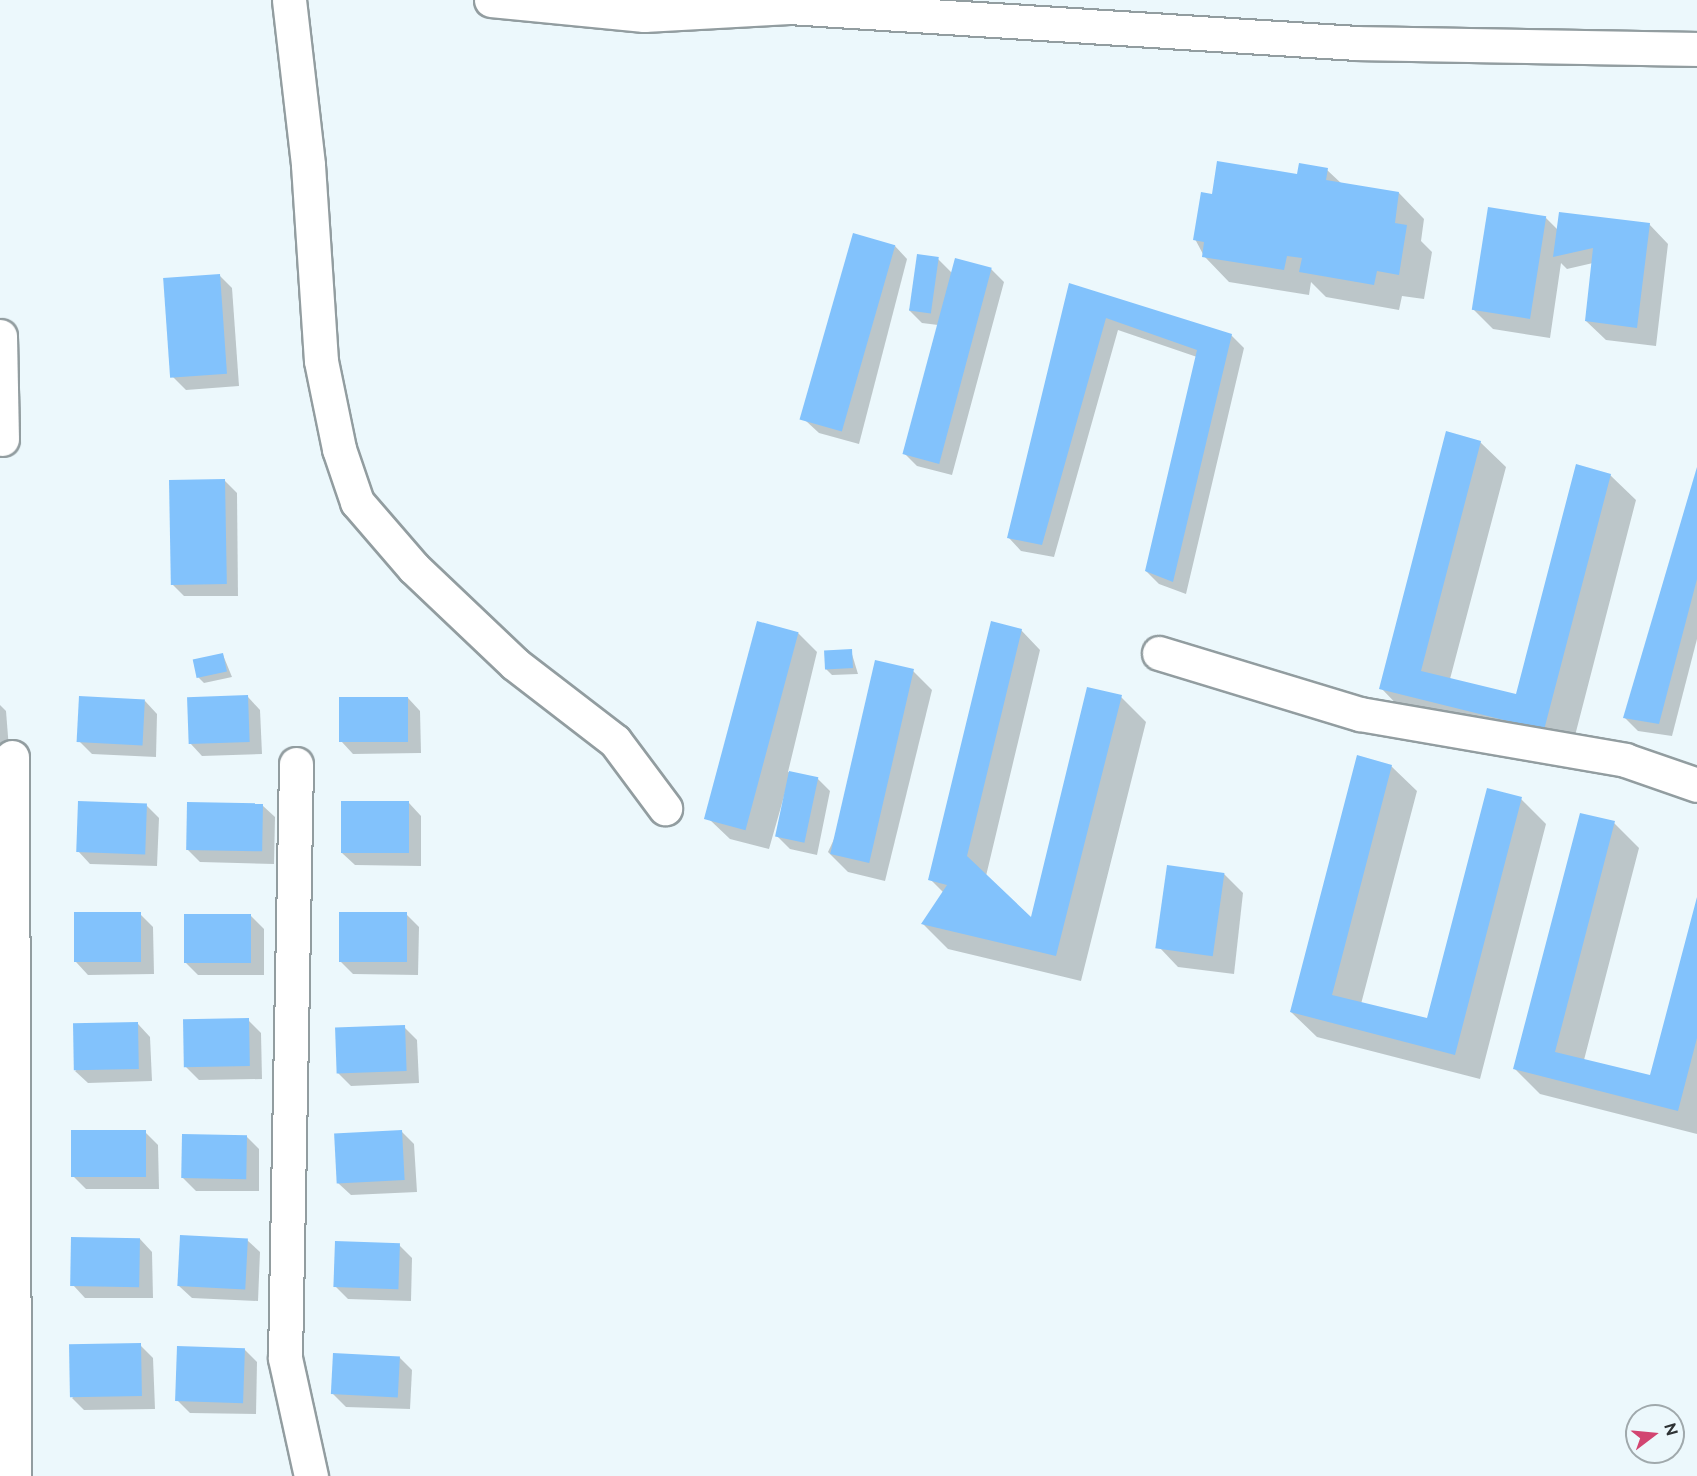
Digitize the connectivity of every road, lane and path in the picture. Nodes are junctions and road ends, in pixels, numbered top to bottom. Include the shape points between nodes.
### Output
1 (289, 0) edge
2 (491, 0) edge
3 (1697, 49) edge
4 (0, 336) edge
5 (2, 439) dead end
6 (1159, 653) dead end
7 (12, 757) dead end
8 (296, 764) dead end
9 (1697, 785) edge
10 (665, 808) dead end
11 (14, 1476) edge
12 (311, 1476) edge

1 - 10 street via 308,165 321,361 339,449 357,502 414,568 515,664 615,741
2 - 3 street via 644,15 789,7 1356,43
4 - 5 street
6 - 9 street via 1360,714 1625,760
7 - 11 street
8 - 12 street via 285,1358

